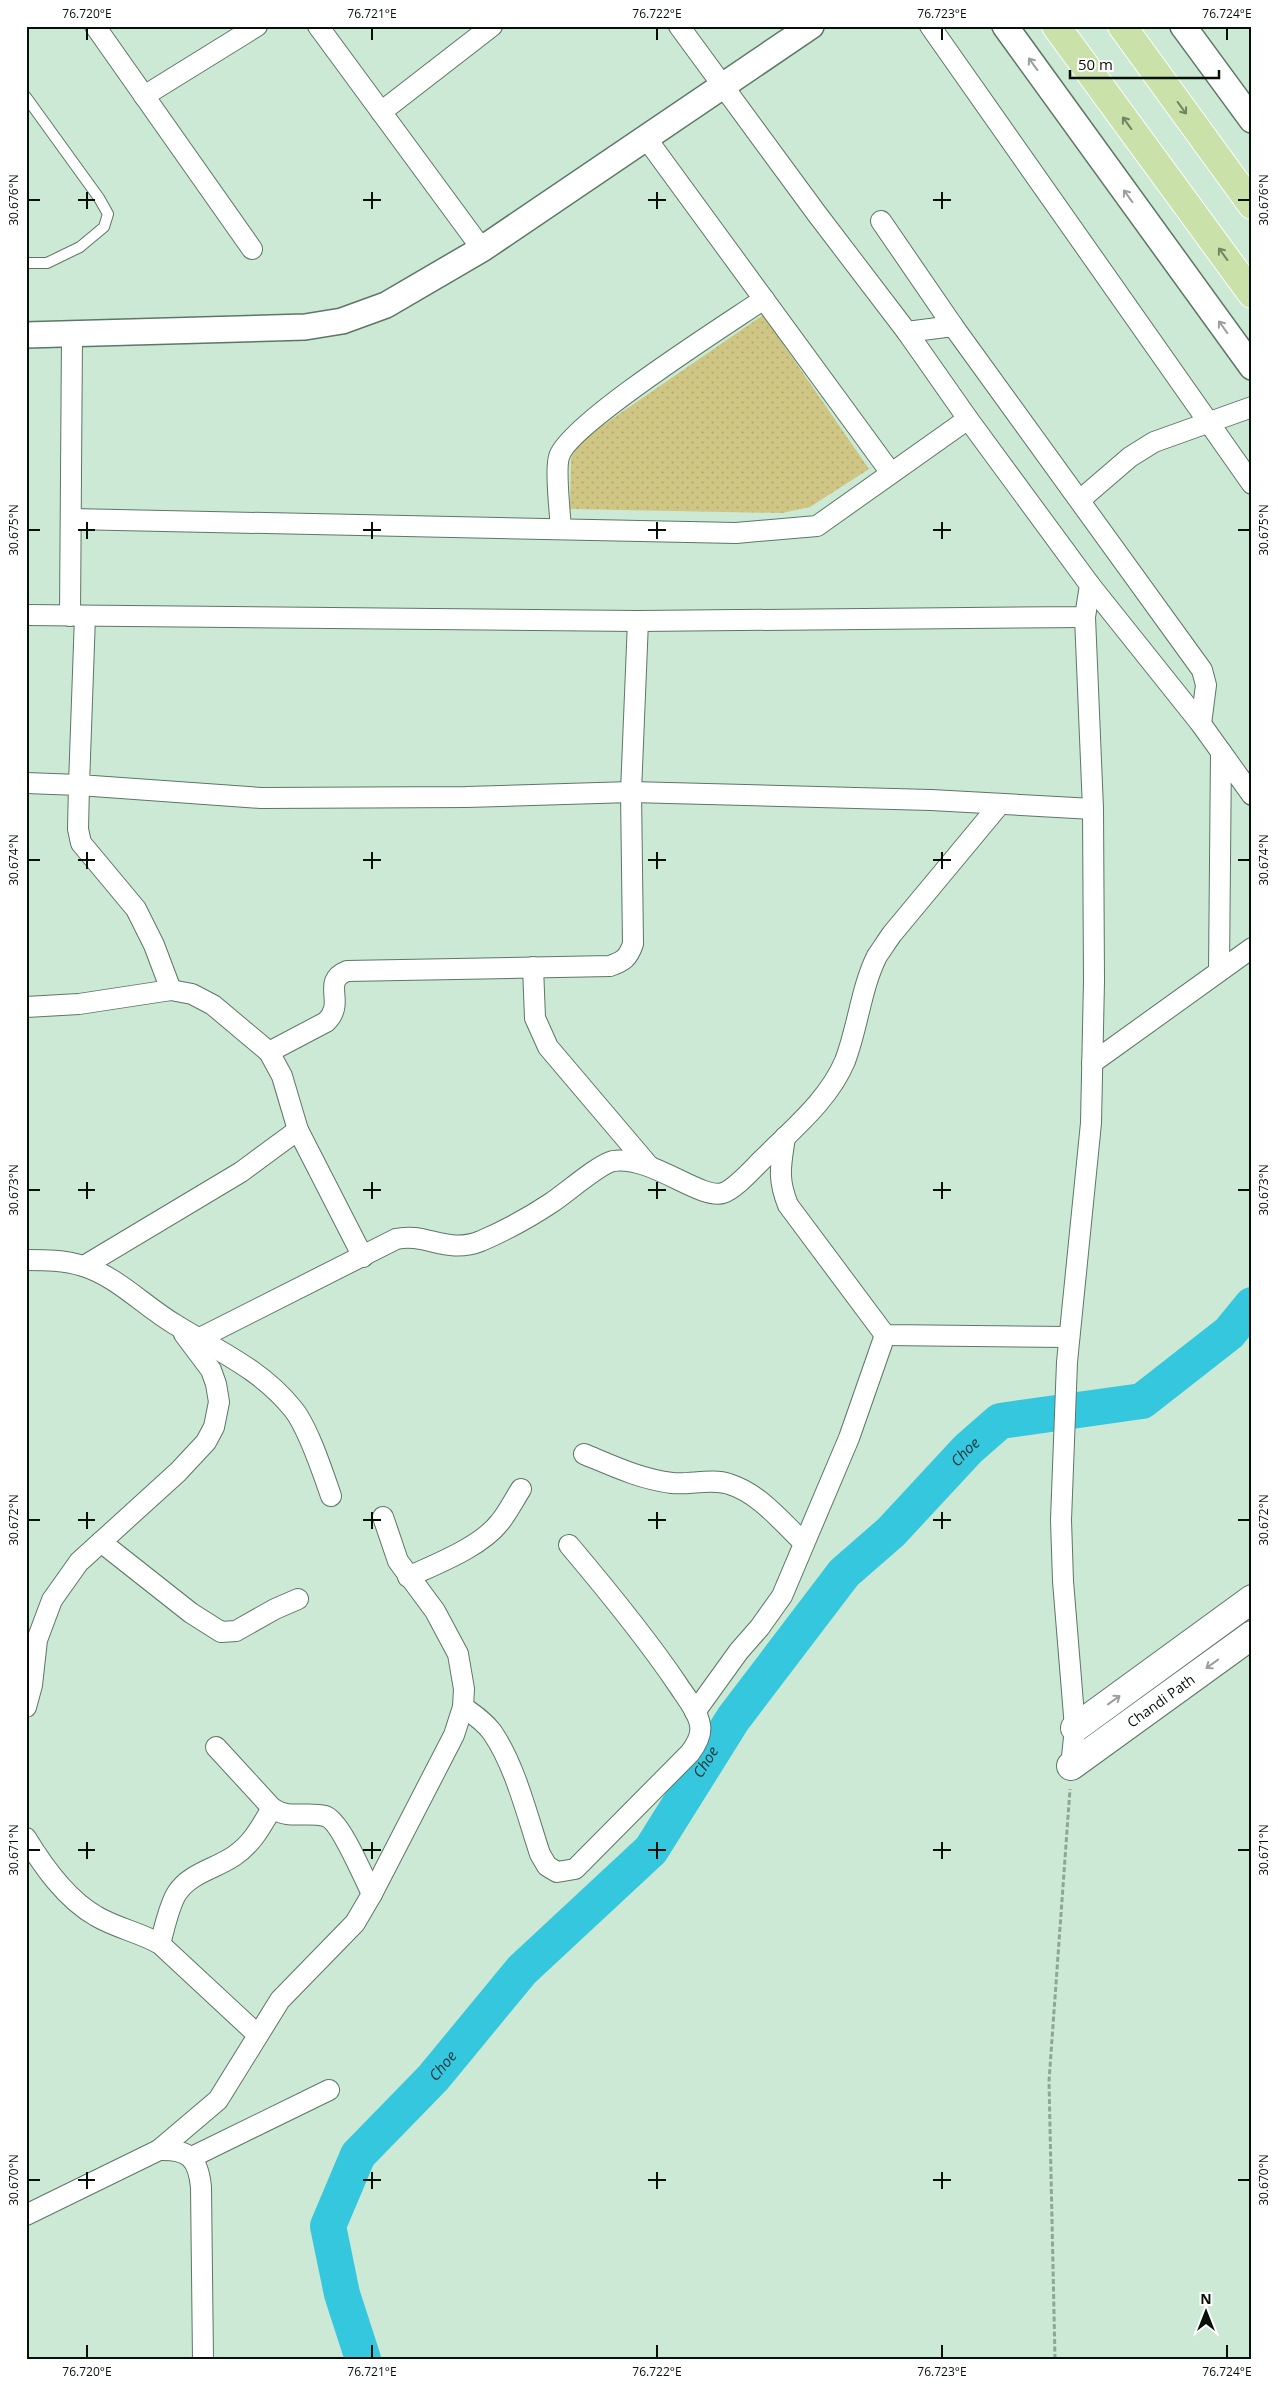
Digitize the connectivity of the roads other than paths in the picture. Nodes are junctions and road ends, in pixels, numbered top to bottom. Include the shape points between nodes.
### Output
1 (95, 26) edge
2 (257, 26) edge
3 (318, 26) edge
4 (492, 26) edge
5 (679, 26) edge
6 (811, 26) edge
7 (930, 26) edge
8 (1006, 26) edge
9 (1056, 26) edge
10 (1122, 26) edge
11 (1183, 26) edge
12 (724, 87) junction
13 (144, 96) junction
14 (26, 97) edge
15 (382, 112) junction
16 (1252, 120) edge
17 (646, 138) junction
18 (1252, 205) edge
19 (881, 221) dead end
20 (252, 249) dead end
21 (482, 249) junction
22 (26, 263) edge
23 (1252, 294) edge
24 (764, 299) junction
25 (953, 326) junction
26 (907, 332) junction
27 (26, 335) edge
28 (72, 335) junction
29 (1252, 367) edge
30 (1252, 407) edge
31 (968, 419) junction
32 (1208, 424) junction
33 (891, 473) junction
34 (1252, 484) edge
35 (1080, 500) junction
36 (71, 518) junction
37 (561, 529) junction
38 (1090, 585) junction
39 (26, 615) edge
40 (78, 616) junction
41 (1085, 617) junction
42 (638, 621) junction
43 (1201, 724) junction
44 (1221, 752) junction
45 (26, 783) edge
46 (79, 784) junction
47 (631, 792) junction
48 (1252, 795) edge
49 (1000, 804) junction
50 (1093, 809) junction
51 (1252, 948) edge
52 (533, 967) junction
53 (1219, 971) junction
54 (171, 990) junction
55 (26, 1007) edge
56 (268, 1052) junction
57 (1092, 1063) junction
58 (298, 1130) junction
59 (785, 1137) junction
60 (649, 1166) junction
61 (363, 1257) junction
62 (26, 1260) edge
63 (84, 1266) junction
64 (176, 1325) junction
65 (885, 1335) junction
66 (1069, 1337) junction
67 (200, 1338) junction
68 (584, 1454) dead end
69 (521, 1489) dead end
70 (331, 1496) dead end
71 (383, 1517) dead end
72 (101, 1542) junction
73 (804, 1543) junction
74 (569, 1545) dead end
75 (408, 1577) junction
76 (298, 1599) dead end
77 (1252, 1599) edge
78 (1252, 1635) edge
79 (32, 1637) edge
80 (26, 1707) edge
81 (463, 1707) junction
82 (695, 1712) junction
83 (1074, 1728) junction
84 (216, 1747) dead end
85 (1071, 1766) joint
86 (272, 1808) junction
87 (26, 1838) edge
88 (372, 1894) junction
89 (160, 1944) junction
90 (258, 2035) junction
91 (329, 2090) dead end
92 (159, 2150) junction
93 (192, 2157) junction
94 (26, 2215) edge
95 (203, 2359) edge

1 - 13 street
2 - 13 street
3 - 15 street
4 - 15 street
5 - 12 street
6 - 12 street
7 - 32 street
29 -> 8 street
23 -> 9 main road
10 -> 18 main road
11 - 16 street
12 - 17 street
12 - 26 street
13 - 20 street
14 - 22 lane via 108,214 104,227 80,247 47,262
15 - 21 street
17 - 21 street
17 - 24 street
19 - 25 street
21 - 28 street via 386,305 342,321 305,326
24 - 33 street
24 - 37 street via 622,396 574,435 559,456
25 - 26 street
25 - 35 street
26 - 31 street
27 - 28 street
28 - 36 street
30 - 32 street
31 - 33 street
31 - 38 street
32 - 34 street
32 - 35 street via 1154,442 1130,456
33 - 37 street via 817,526 736,533
35 - 43 street via 1202,670 1206,685
36 - 37 street
36 - 40 street
38 - 41 street
38 - 43 street
39 - 40 street
40 - 42 street
40 - 46 street
41 - 42 street
41 - 50 street
42 - 47 street
43 - 44 street
44 - 48 street
44 - 53 street
45 - 46 street
46 - 47 street via 260,798
46 - 54 street via 78,829 81,843 136,909
47 - 49 street
47 - 52 street via 633,944 629,955 624,961 610,966
49 - 50 street
49 - 59 street via 892,934 877,957 845,1060 835,1080
50 - 57 street
51 - 53 street
52 - 56 street via 347,971 336,979 333,1016
52 - 60 street via 533,1005 539,1030 548,1046
53 - 57 street
54 - 55 street via 79,1004
54 - 56 street via 192,994 213,1005
56 - 58 street via 282,1076
57 - 66 street via 1090,1123
58 - 61 street
58 - 63 street via 241,1172
59 - 60 street via 724,1193 708,1192
59 - 65 street via 780,1187 788,1205
60 - 61 street via 634,1160 609,1162 550,1204 470,1244 440,1245 407,1237 396,1239
61 - 67 street
62 - 63 street via 55,1260
63 - 64 street via 116,1283
64 - 67 street
64 - 72 street via 211,1370 219,1402 214,1427 206,1442 156,1494
65 - 66 street
65 - 73 street via 849,1438
66 - 83 street via 1061,1520
67 - 70 street via 267,1381 294,1410 320,1463
68 - 73 street via 646,1479 673,1483 728,1483 756,1498
69 - 75 street via 500,1523 482,1538
71 - 75 street via 398,1561
72 - 76 street via 191,1613 221,1632 236,1630
72 - 79 street via 79,1562 52,1600
73 - 82 street via 782,1596
74 - 82 street via 660,1660
75 - 81 street via 435,1611 458,1654 464,1689
83 -> 77 main road, Chandi Path
78 -> 85 main road, Chandi Path
79 - 80 street via 32,1685
81 - 82 street via 492,1732 508,1763 540,1854 557,1872 575,1869 690,1753 698,1742 701,1726
81 - 88 street via 454,1736
83 - 85 street
84 - 86 street
86 - 88 street via 281,1814 326,1816 337,1824
86 - 89 street via 245,1848 186,1881 175,1894
87 - 89 street via 75,1900 94,1915
88 - 90 street via 355,1923 280,2000
89 - 90 street
90 - 92 street via 218,2100
91 - 93 street
92 - 93 street via 177,2149
92 - 94 street
93 - 95 street via 199,2170 201,2187

